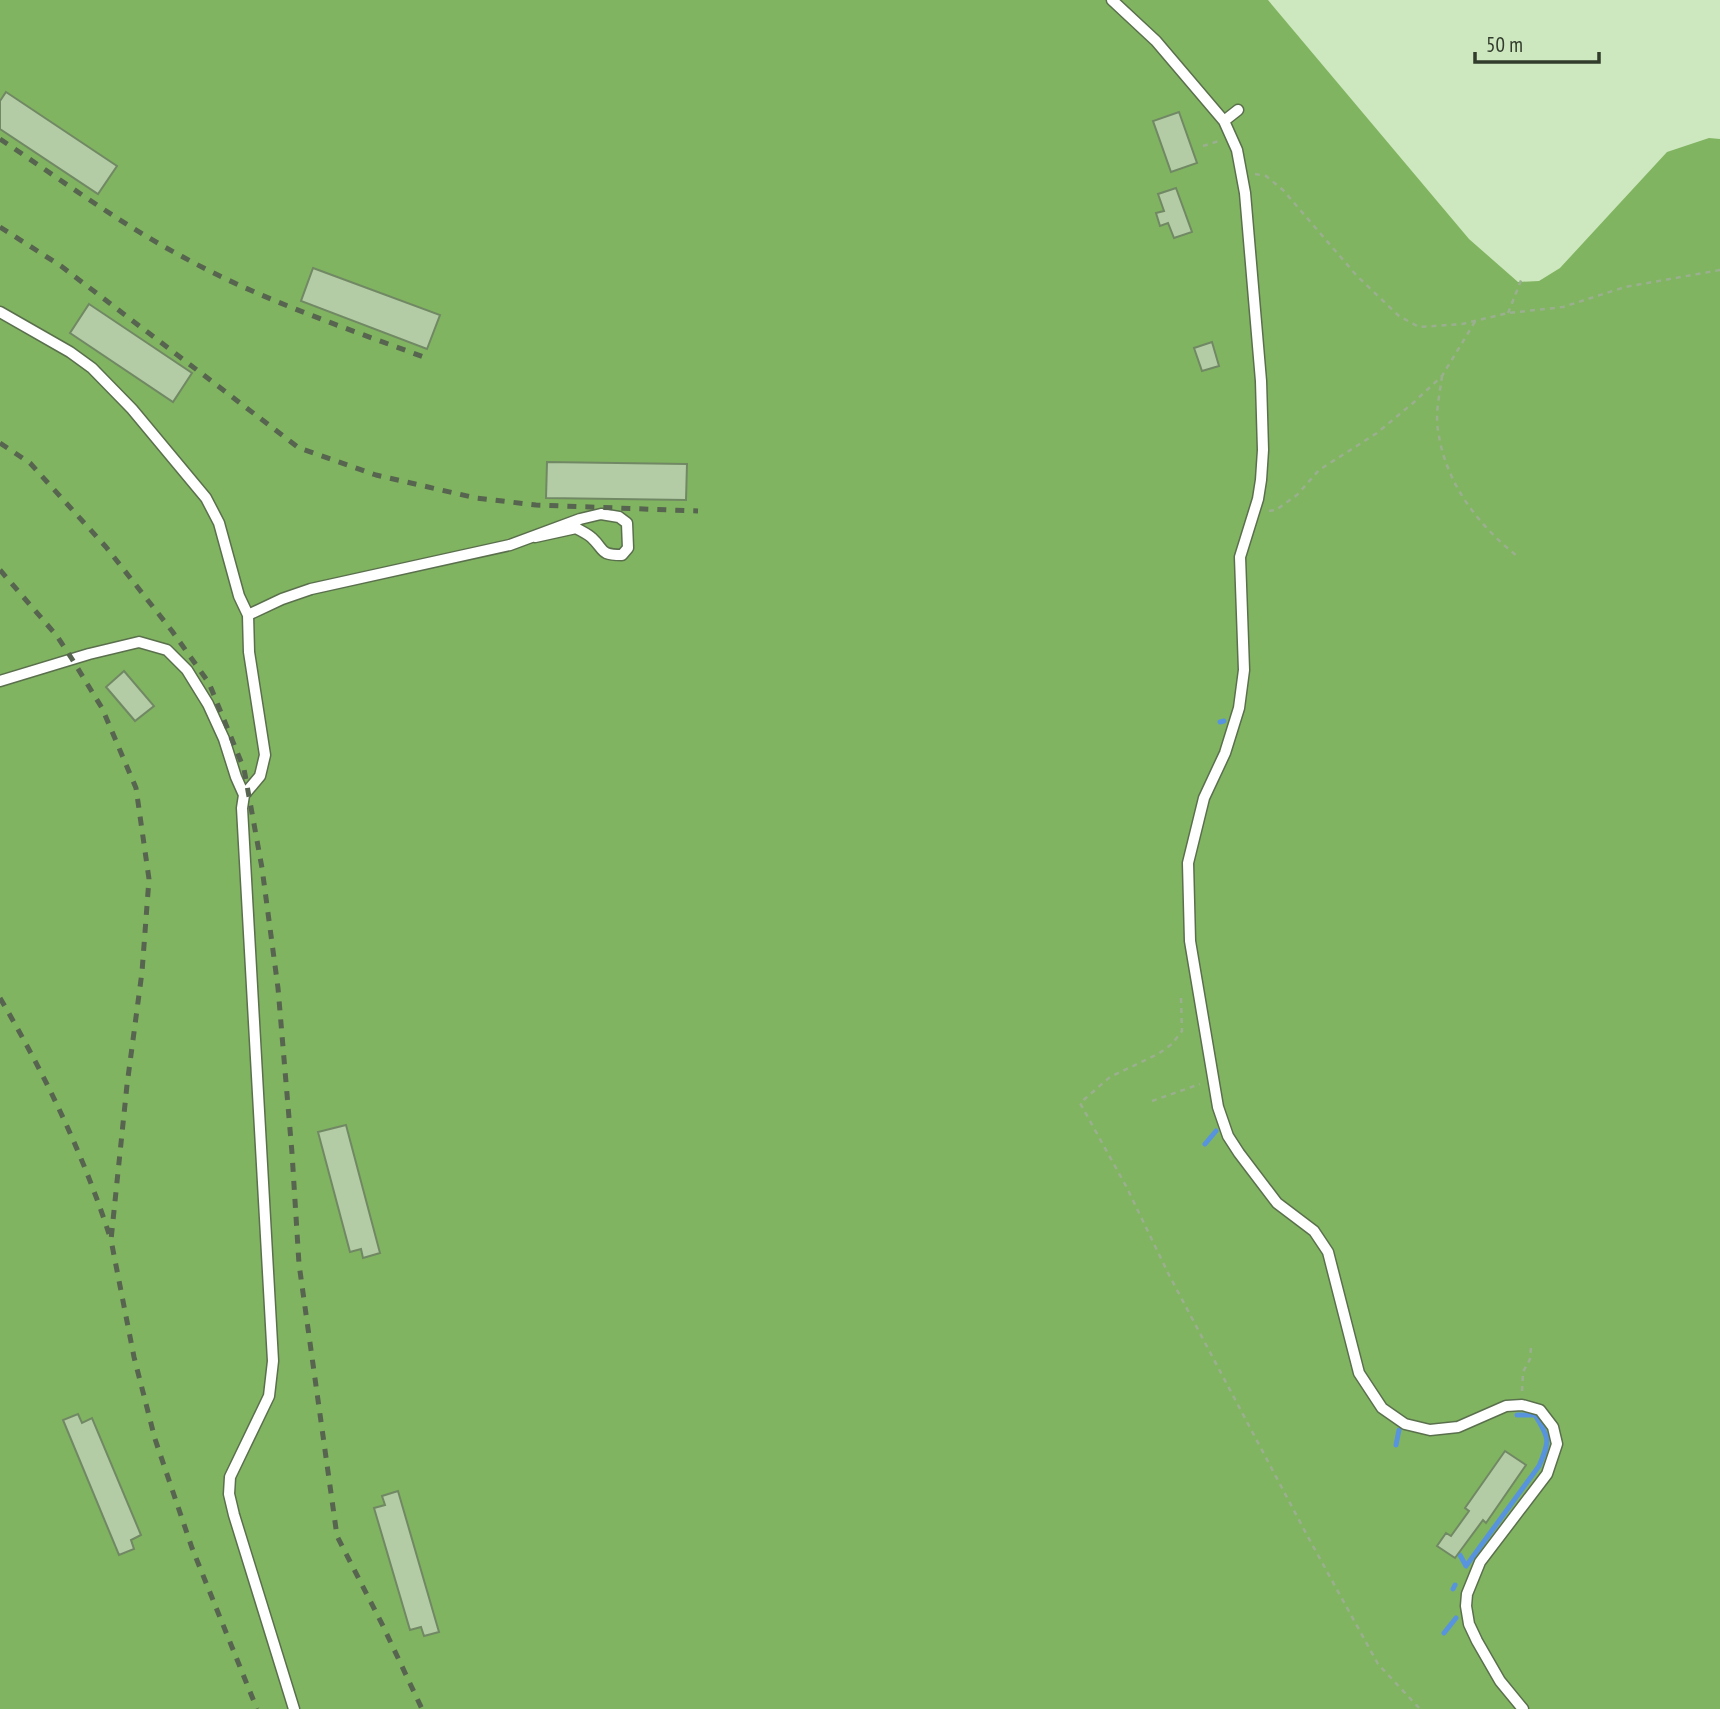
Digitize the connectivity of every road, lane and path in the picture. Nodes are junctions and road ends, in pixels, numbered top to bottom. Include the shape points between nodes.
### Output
1 (1112, 0) edge
2 (1238, 110) dead end
3 (1224, 121) junction
4 (1221, 140) dead end
5 (1203, 146) dead end
6 (1266, 176) dead end
7 (1720, 270) edge
8 (1522, 278) dead end
9 (0, 312) edge
10 (1508, 313) junction
11 (1476, 320) junction
12 (1442, 376) junction
13 (1252, 515) junction
14 (535, 537) junction
15 (1517, 556) dead end
16 (248, 615) junction
17 (0, 681) edge
18 (244, 795) junction
19 (1181, 998) dead end
20 (1214, 1080) junction
21 (1152, 1101) dead end
22 (1531, 1347) dead end
23 (1522, 1405) junction
24 (294, 1709) edge
25 (1420, 1709) edge
26 (1524, 1709) edge

1 - 3 lane via 1156,41
2 - 3 lane
3 - 13 lane via 1242,171 1260,369 1263,450
4 - 5 path
6 - 11 path via 1399,316 1419,327
7 - 10 path via 1625,287 1563,307
8 - 10 path
9 - 16 lane via 92,369 198,488 219,523
10 - 11 path
11 - 12 path
12 - 13 path via 1377,433 1319,470 1297,495 1276,510
12 - 15 path via 1437,428 1458,492 1491,535
13 - 20 lane via 1240,557 1244,670 1239,708 1204,798 1188,863 1190,942
14 - 14 lane via 601,514 627,523 628,548 622,555 610,555 576,528
14 - 16 lane via 310,589
16 - 18 lane via 265,755 260,776
17 - 18 lane via 139,642 167,650 187,670 208,704
18 - 24 lane via 273,1361 269,1396 237,1459 229,1494
19 - 25 path via 1182,1031 1172,1044 1110,1077 1080,1103 1378,1664
20 - 21 path
20 - 23 lane via 1218,1107 1239,1153 1277,1203 1314,1231 1328,1252 1359,1373 1382,1408 1405,1424 1430,1430 1458,1427 1506,1406
22 - 23 path
23 - 26 lane via 1540,1410 1548,1418 1557,1444 1547,1474 1480,1562 1466,1606 1477,1641 1500,1681

